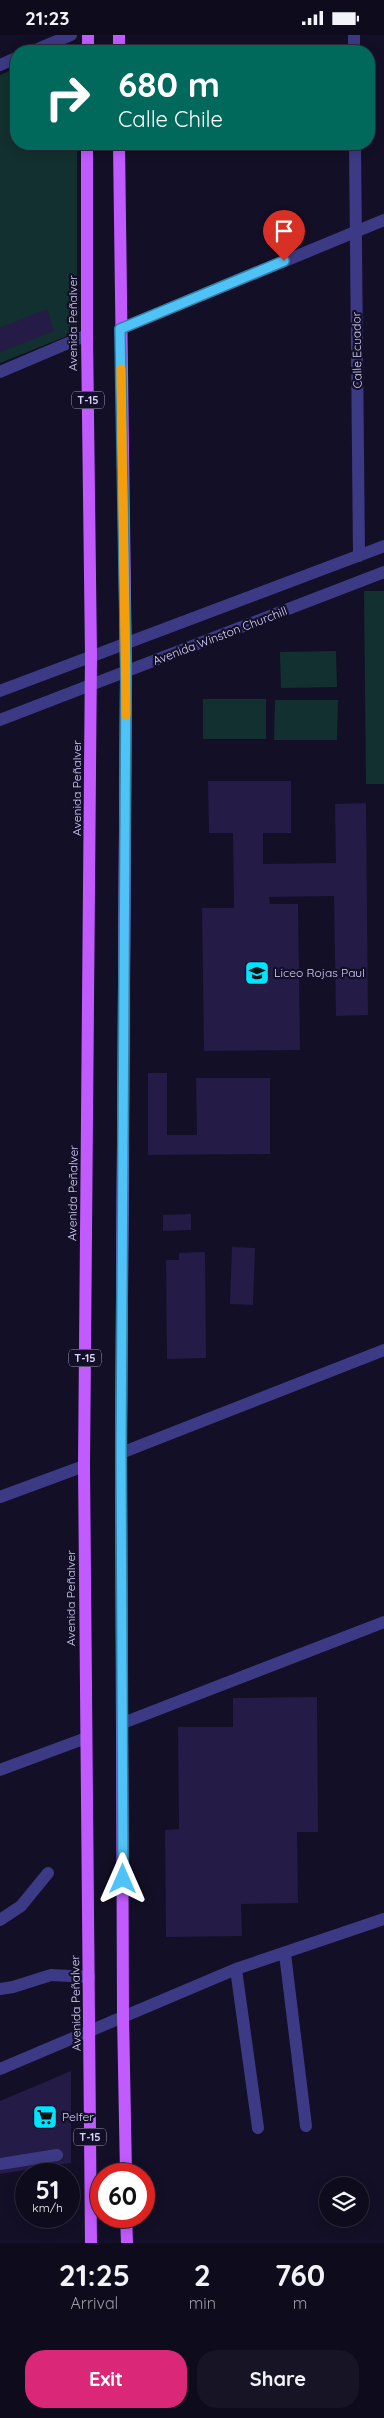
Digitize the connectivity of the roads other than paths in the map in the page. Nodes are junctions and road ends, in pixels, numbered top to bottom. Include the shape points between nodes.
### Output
1 (71, 35) edge
2 (47, 45) edge
3 (88, 150) edge
4 (119, 150) edge
5 (355, 150) edge
6 (384, 219) edge
7 (356, 231) junction
8 (120, 329) junction
9 (87, 335) junction
10 (0, 372) edge
11 (384, 546) edge
12 (360, 555) junction
13 (384, 572) edge
14 (125, 645) junction
15 (91, 656) junction
16 (126, 673) junction
17 (90, 686) junction
18 (0, 691) edge
19 (0, 720) edge
20 (384, 1350) edge
21 (121, 1453) junction
22 (84, 1466) junction
23 (0, 1497) edge
24 (384, 1622) edge
25 (122, 1723) junction
26 (86, 1737) junction
27 (0, 1770) edge
28 (48, 1873) dead end
29 (384, 1919) edge
30 (0, 1920) edge
31 (285, 1954) junction
32 (236, 1969) junction
33 (89, 1977) junction
34 (0, 1989) edge
35 (123, 2015) junction
36 (90, 2031) junction
37 (0, 2069) edge
38 (306, 2126) dead end
39 (258, 2128) dead end
40 (57, 2155) dead end
41 (126, 2163) edge
42 (0, 2164) edge
43 (126, 2228) edge
44 (91, 2243) edge
45 (127, 2243) edge

1 - 2 street
3 - 9 main road, Avenida Peñalver / T-15
4 - 8 main road, T-15
5 - 7 street, Calle Ecuador
6 - 7 street
7 - 8 street
7 - 12 street, Calle Ecuador
8 - 14 main road, T-15
9 - 10 street
9 - 15 main road, Avenida Peñalver / T-15
11 - 12 street, Avenida Winston Churchill
12 - 14 street, Avenida Winston Churchill
13 - 16 street, Avenida Winston Churchill
14 - 15 street, Avenida Winston Churchill
14 - 16 main road, T-15
15 - 17 main road, Avenida Peñalver / T-15
15 - 18 street, Avenida Winston Churchill
16 - 17 street, Avenida Winston Churchill
16 - 21 main road, T-15
17 - 19 street, Avenida Winston Churchill
17 - 22 main road, Avenida Peñalver / T-15
20 - 21 street
21 - 25 main road, T-15
22 - 23 street
22 - 26 main road, Avenida Peñalver / T-15
24 - 25 street
25 - 35 main road, T-15
26 - 27 street
26 - 33 main road, Avenida Peñalver / T-15
28 - 30 street via 21,1906
29 - 31 street
31 - 32 street
31 - 38 street
32 - 35 street
32 - 39 street
33 - 34 street via 51,1975
33 - 36 main road, Avenida Peñalver / T-15
35 - 36 street
35 - 41 main road, T-15
36 - 37 street
36 - 44 main road, Avenida Peñalver / T-15
40 - 42 street
43 - 45 main road

